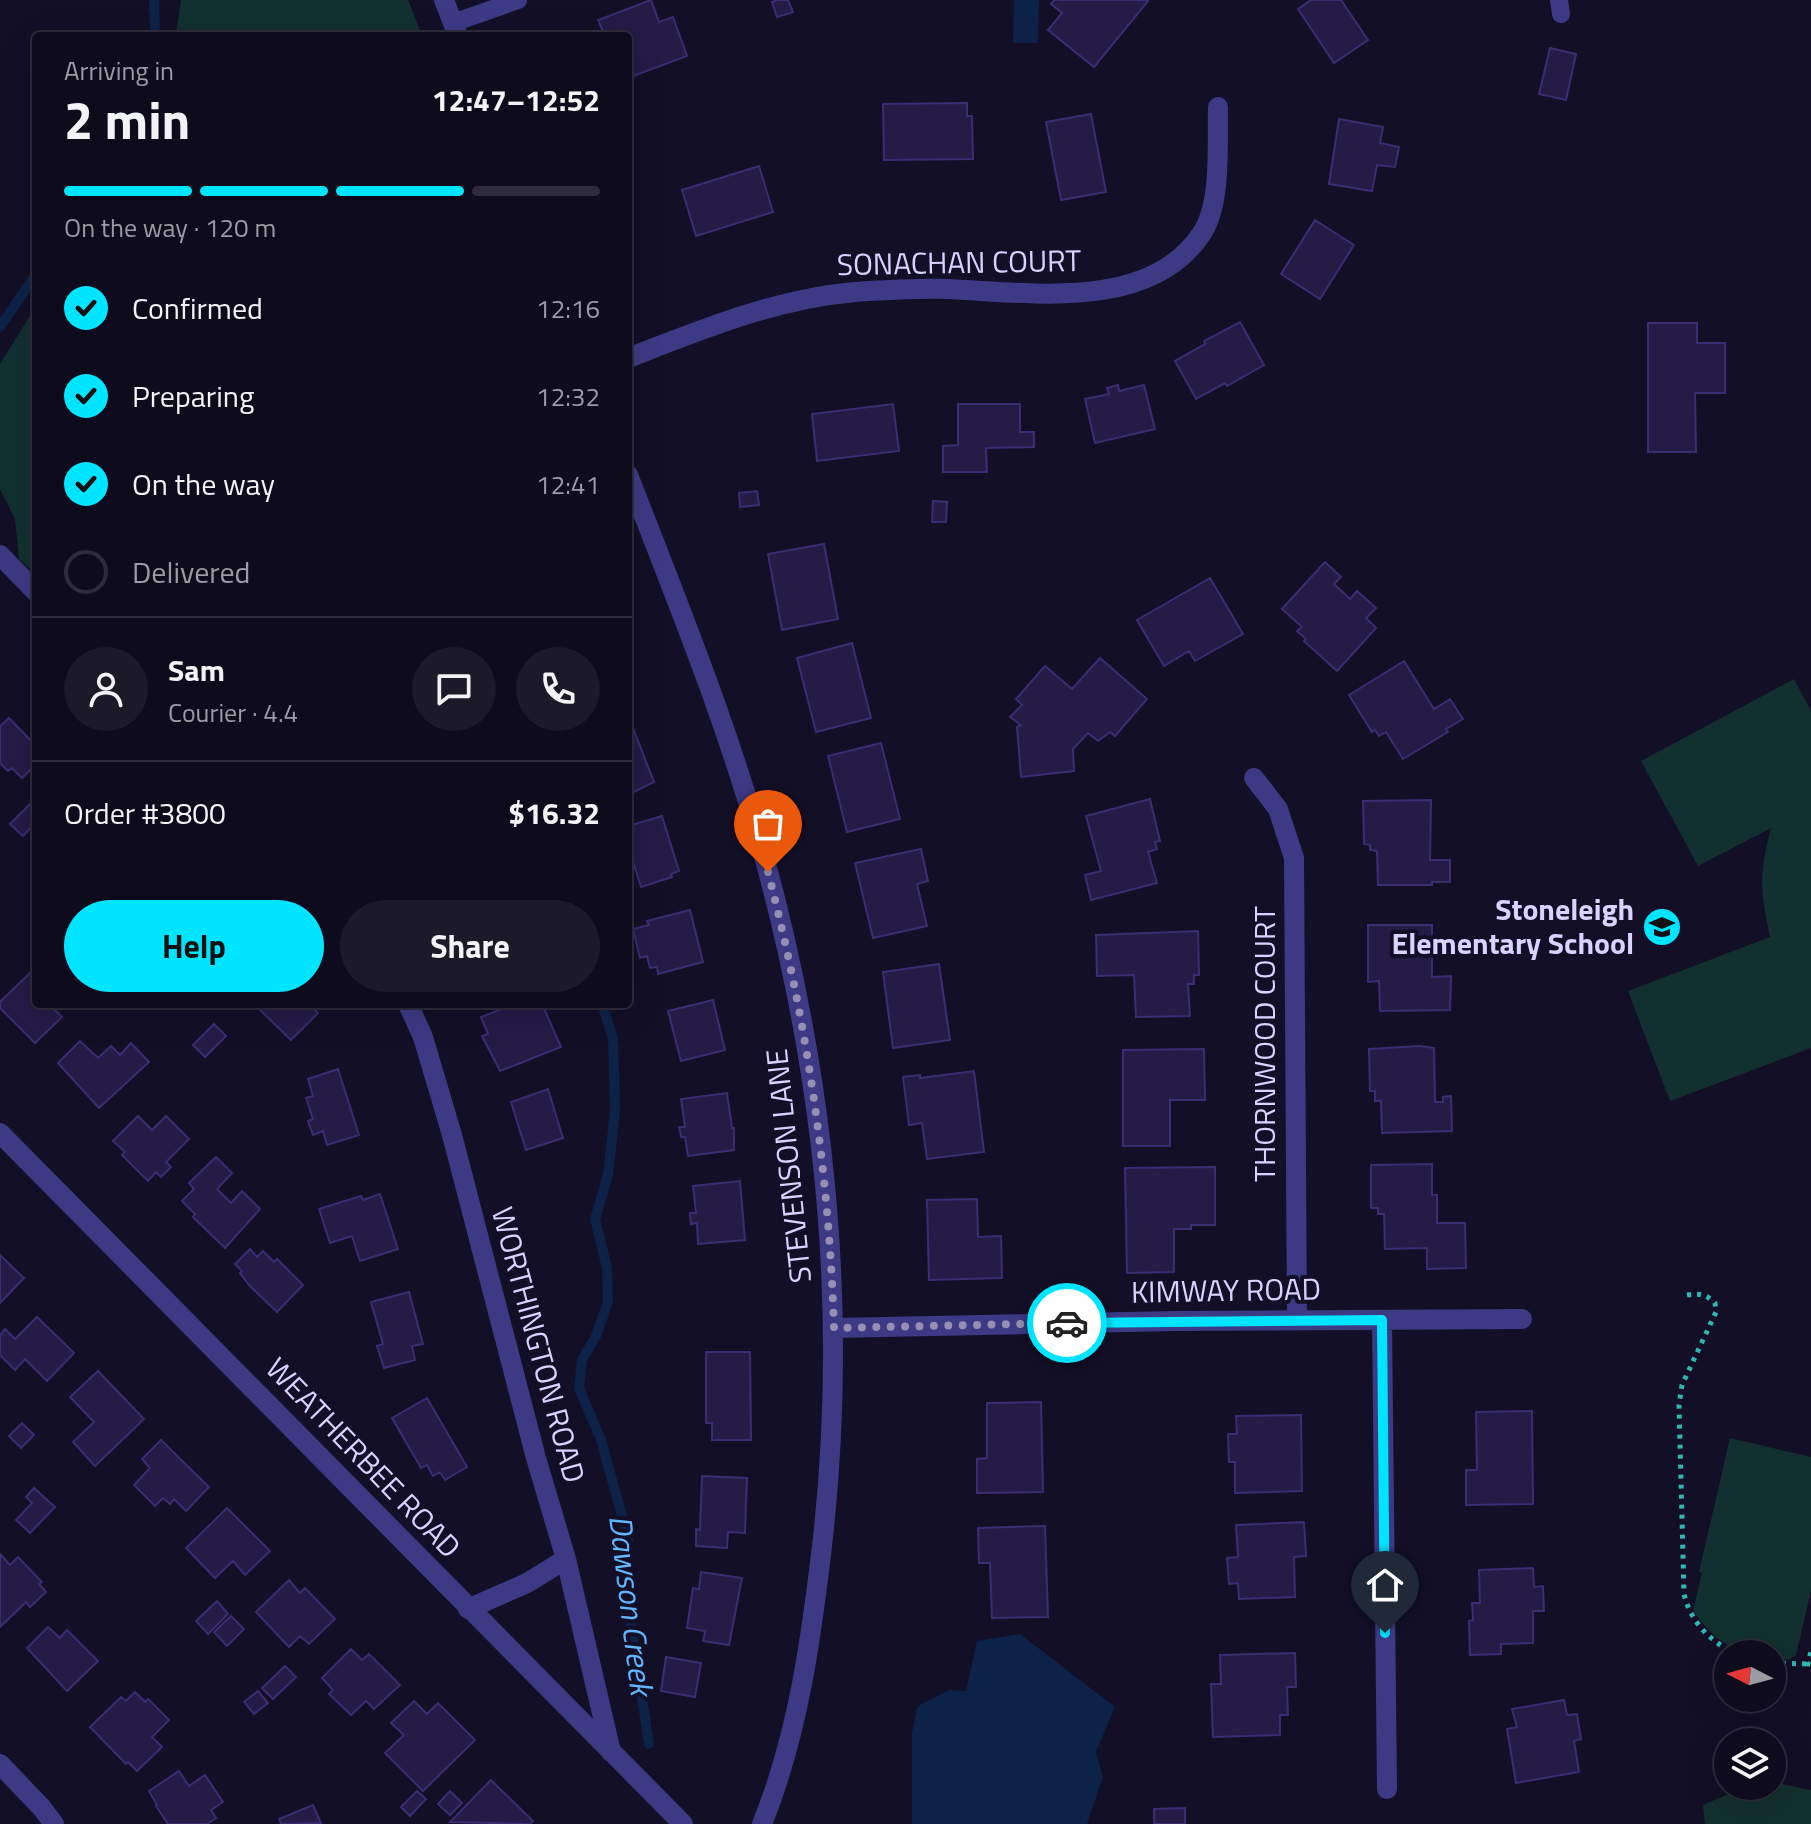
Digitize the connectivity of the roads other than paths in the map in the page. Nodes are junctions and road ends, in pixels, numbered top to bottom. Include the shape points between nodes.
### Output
1 (444, 0) edge
2 (518, 0) edge
3 (456, 30) edge
4 (1218, 107) dead end
5 (632, 356) edge
6 (632, 486) edge
7 (0, 555) edge
8 (32, 588) edge
9 (1254, 778) dead end
10 (410, 1008) edge
11 (0, 1133) edge
12 (1522, 1319) dead end
13 (1297, 1320) junction
14 (1382, 1320) junction
15 (834, 1328) junction
16 (566, 1559) junction
17 (468, 1609) junction
18 (611, 1752) junction
19 (0, 1764) edge
20 (1387, 1789) dead end
21 (54, 1824) edge
22 (683, 1824) edge
23 (762, 1824) edge

1 - 3 street
2 - 3 lane
4 - 5 street, SONACHAN COURT via 1216,176 1203,231 1180,258 1148,276 1084,293 932,289 819,296 746,313
6 - 15 street, STEVENSON LANE via 723,727 780,920 816,1107
7 - 8 street
9 - 13 street, THORNWOOD COURT via 1278,809 1294,858
10 - 16 street, WORTHINGTON ROAD via 452,1135
11 - 17 street, WEATHERBEE ROAD
12 - 14 street, KIMWAY ROAD
13 - 14 street, KIMWAY ROAD
13 - 15 street, KIMWAY ROAD
14 - 20 street
15 - 23 street, STEVENSON LANE via 826,1512 814,1608 793,1729
16 - 17 street
16 - 18 street, WORTHINGTON ROAD
17 - 18 street, WEATHERBEE ROAD
18 - 22 street, WEATHERBEE ROAD
19 - 21 street

